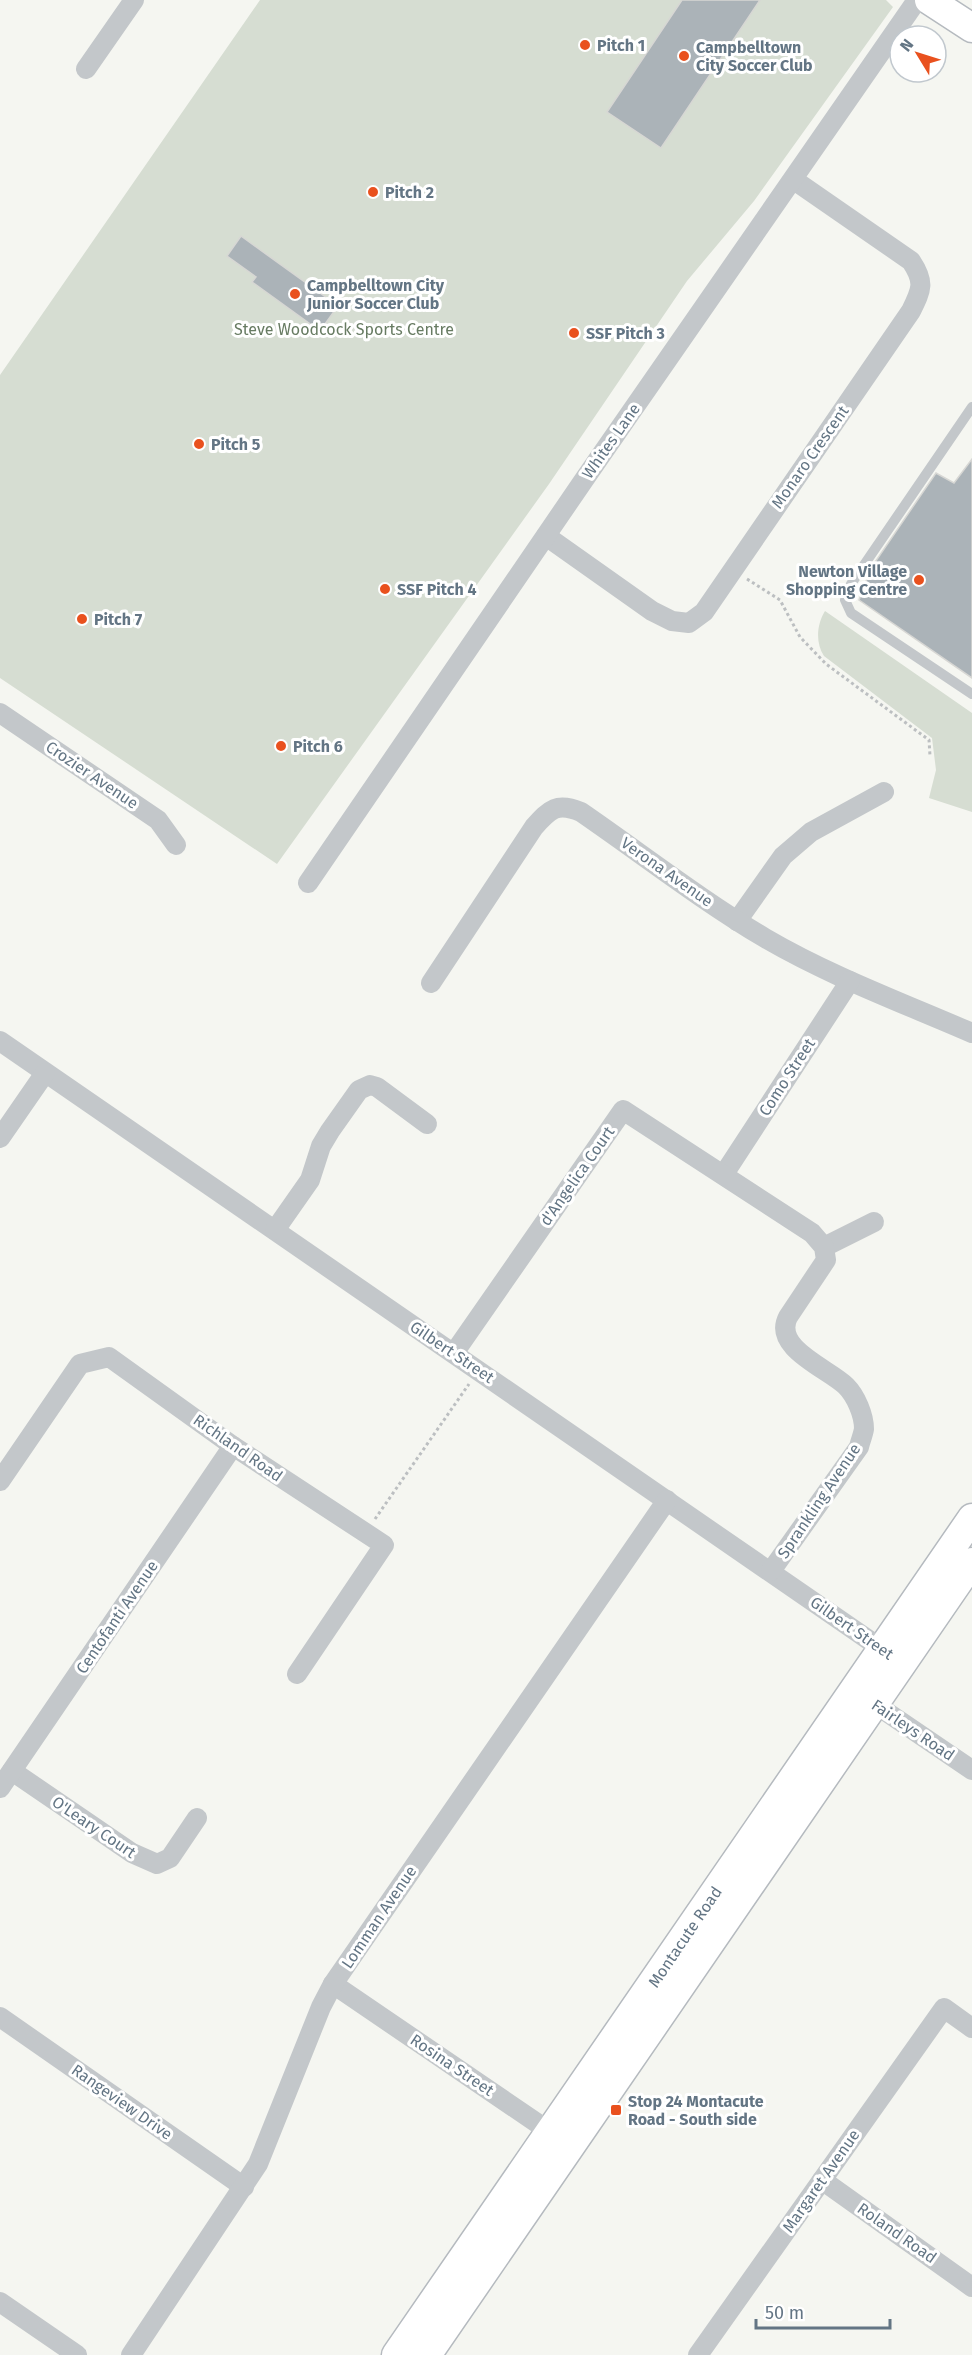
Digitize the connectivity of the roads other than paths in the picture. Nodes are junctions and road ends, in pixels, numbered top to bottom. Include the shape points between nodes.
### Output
1 (134, 0) edge
2 (917, 0) edge
3 (929, 0) edge
4 (972, 28) edge
5 (86, 69) dead end
6 (794, 180) junction
7 (972, 408) edge
8 (546, 537) junction
9 (972, 694) edge
10 (0, 713) edge
11 (884, 792) dead end
12 (176, 845) dead end
13 (308, 883) dead end
14 (737, 921) junction
15 (850, 981) junction
16 (431, 983) dead end
17 (972, 1033) edge
18 (0, 1041) edge
19 (45, 1073) junction
20 (427, 1124) dead end
21 (0, 1138) edge
22 (724, 1174) junction
23 (874, 1222) dead end
24 (275, 1230) junction
25 (825, 1254) junction
26 (454, 1353) junction
27 (233, 1446) junction
28 (0, 1481) edge
29 (667, 1500) junction
30 (972, 1518) edge
31 (972, 1562) edge
32 (771, 1571) junction
33 (893, 1656) junction
34 (297, 1674) dead end
35 (864, 1696) junction
36 (972, 1770) edge
37 (12, 1771) junction
38 (0, 1788) edge
39 (197, 1818) dead end
40 (333, 1984) junction
41 (0, 2017) edge
42 (972, 2028) edge
43 (560, 2139) junction
44 (822, 2180) junction
45 (244, 2187) junction
46 (972, 2287) edge
47 (0, 2302) edge
48 (702, 2354) edge
49 (77, 2355) edge
50 (131, 2355) edge
51 (396, 2355) edge
52 (426, 2355) edge

1 - 5 street
2 - 6 street, Whites Lane
3 - 4 main road
6 - 8 street, Whites Lane
6 - 8 street, Monaro Crescent via 911,261 921,275 920,292 912,311 704,612 689,623 672,621
7 - 9 lane via 851,584 845,600 851,613
8 - 13 street, Whites Lane
10 - 12 street, Crozier Avenue via 158,820
11 - 14 street via 811,832 783,856
14 - 15 street, Verona Avenue
14 - 16 street, Verona Avenue via 581,812 556,808 534,827
15 - 17 street, Verona Avenue
15 - 22 street, Como Street
18 - 19 street, Gilbert Street
19 - 21 street
19 - 24 street, Gilbert Street
20 - 24 street via 377,1087 370,1085 359,1090 321,1146 310,1180
22 - 25 street, d'Angelica Court via 812,1233
22 - 26 street, d'Angelica Court via 623,1110
23 - 25 street
24 - 26 street, Gilbert Street
25 - 32 street, Sprankling Avenue via 784,1324 786,1335 793,1347 846,1386 857,1402 864,1429 859,1447
26 - 29 street, Gilbert Street
27 - 28 street, Richland Road via 109,1357 80,1364
27 - 34 street, Richland Road via 384,1545
27 - 37 street, Centofanti Avenue
29 - 32 street, Gilbert Street
29 - 40 street, Lomman Avenue
30 - 33 main road, Montacute Road
31 - 33 main road, Montacute Road
32 - 33 street, Gilbert Street
33 - 35 main road, Montacute Road
35 - 36 street, Fairleys Road
35 - 43 main road, Montacute Road
37 - 38 street, Centofanti Avenue
37 - 39 street, O'Leary Court via 132,1853 158,1864 170,1858
40 - 43 street, Rosina Street
40 - 45 street, Lomman Avenue via 258,2164
41 - 45 street, Rangeview Drive
42 - 44 street, Margaret Avenue via 944,2008
43 - 51 main road, Montacute Road
43 - 52 main road, Montacute Road
44 - 46 street, Roland Road
44 - 48 street, Margaret Avenue
45 - 50 street, Lomman Avenue
47 - 49 street

